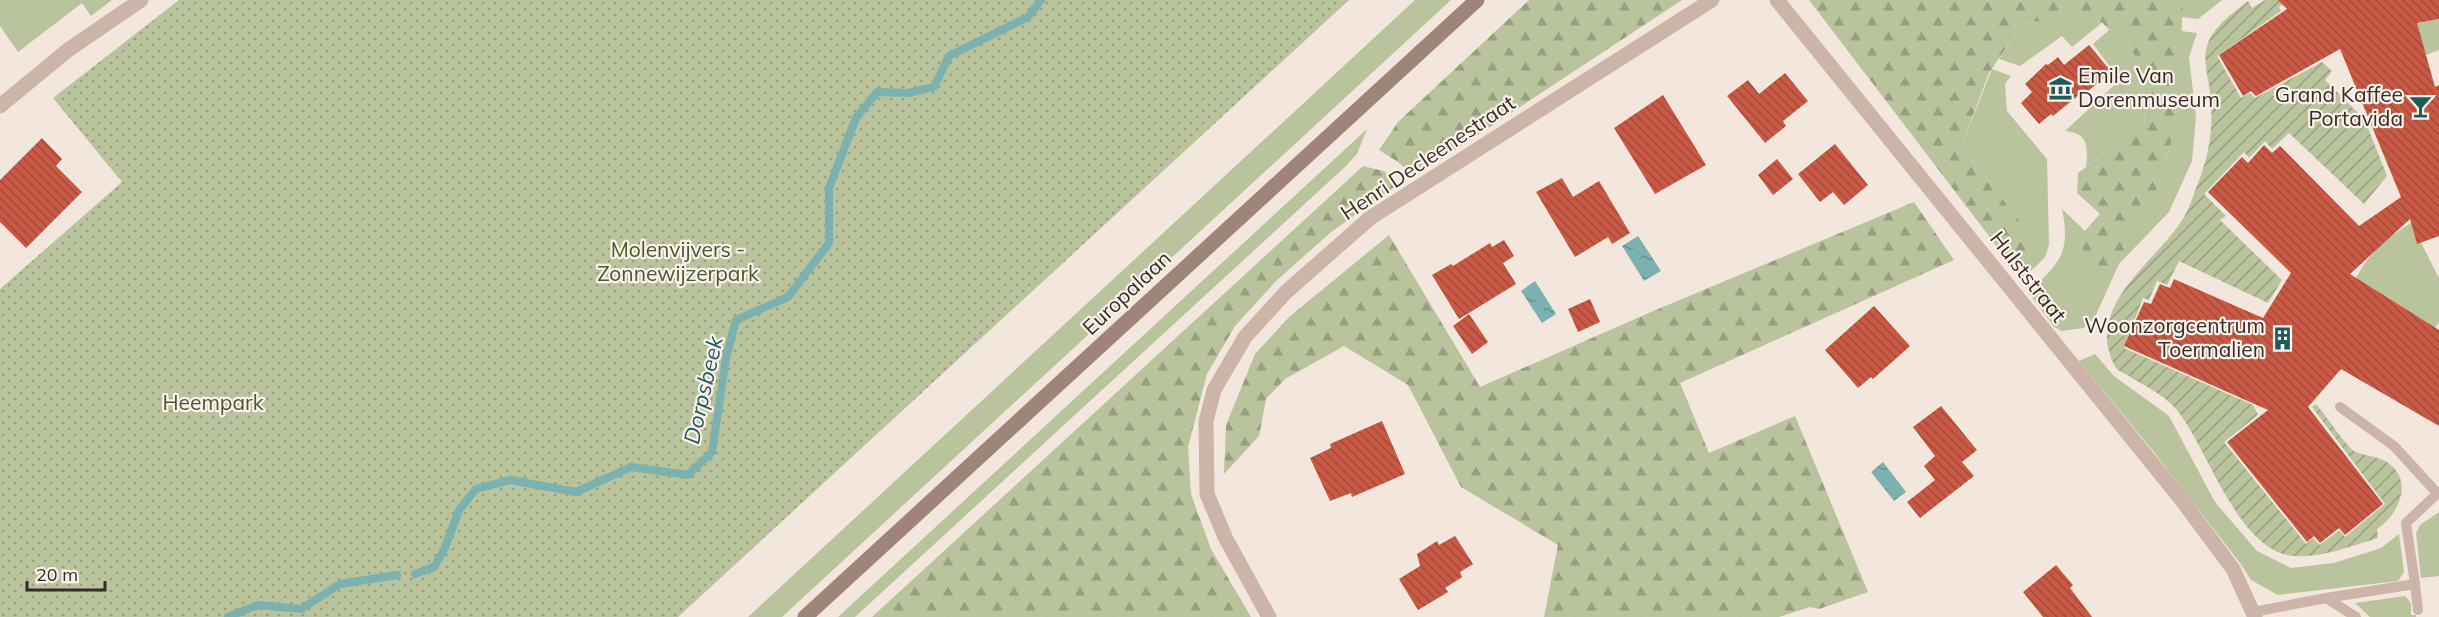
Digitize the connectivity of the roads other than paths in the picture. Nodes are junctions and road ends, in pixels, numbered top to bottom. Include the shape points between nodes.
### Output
1 (141, 0) edge
2 (1477, 0) edge
3 (1712, 0) edge
4 (1777, 0) edge
5 (0, 106) edge
6 (2340, 407) dead end
7 (2438, 493) edge
8 (2415, 584) junction
9 (2326, 598) junction
10 (2418, 610) dead end
11 (2254, 614) edge
12 (805, 617) edge
13 (1269, 617) edge
14 (2356, 617) edge

1 - 5 street via 68,50
2 - 12 main road, Europalaan
3 - 13 street, Henri Decleenestraat via 1370,218 1286,292 1245,337 1214,390 1206,421 1207,494 1225,537
4 - 11 street, Hulststraat via 2181,499 2233,569
6 - 7 lane via 2394,446
7 - 8 lane via 2406,523
8 - 9 lane
8 - 10 lane
9 - 11 lane
9 - 14 lane

